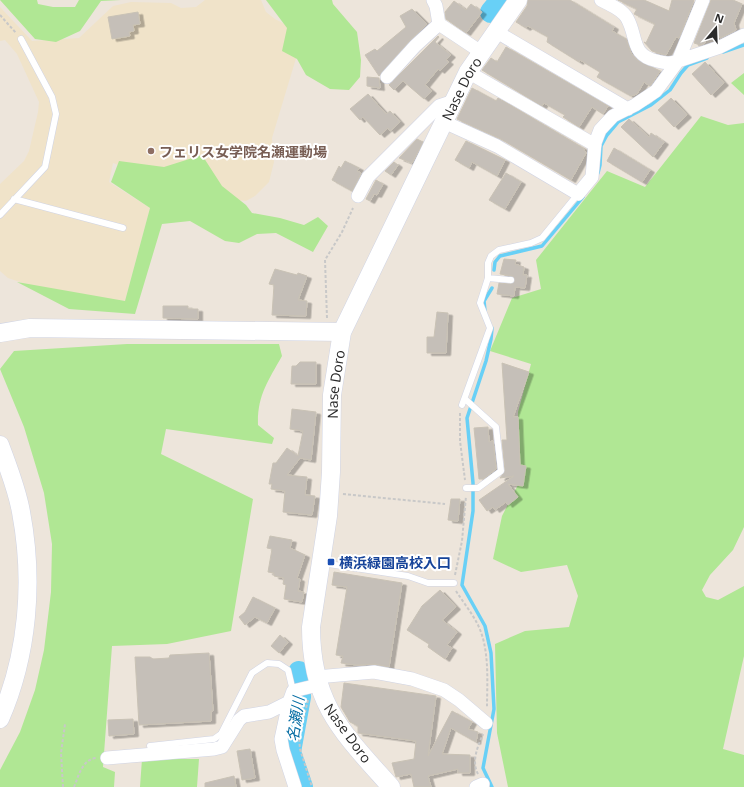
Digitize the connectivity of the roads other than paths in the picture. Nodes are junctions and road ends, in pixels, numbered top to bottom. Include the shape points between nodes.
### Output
1 (433, 0) edge
2 (518, 0) edge
3 (602, 0) edge
4 (703, 0) edge
5 (439, 24) junction
6 (495, 31) junction
7 (744, 35) edge
8 (21, 39) road end
9 (481, 52) junction
10 (678, 61) junction
11 (468, 72) junction
12 (387, 77) dead end
13 (454, 101) junction
14 (628, 109) junction
15 (444, 122) junction
16 (595, 145) junction
17 (578, 194) junction
18 (358, 196) road end
19 (14, 200) junction
20 (0, 215) edge
21 (123, 228) dead end
22 (488, 278) junction
23 (511, 280) dead end
24 (342, 332) junction
25 (0, 333) edge
26 (0, 445) edge
27 (468, 488) road end
28 (321, 562) junction
29 (454, 584) road end
30 (305, 689) junction
31 (0, 719) edge
32 (486, 723) road end
33 (150, 746) dead end
34 (107, 758) road end
35 (295, 787) edge
36 (391, 787) edge

1 - 5 street
2 - 6 street, Nase Doro
3 - 10 street via 627,17 637,49 644,56 671,64
4 - 10 street
5 - 9 street
5 - 12 street
6 - 9 street, Nase Doro
6 - 14 street
7 - 10 street via 720,47
8 - 19 lane via 52,97 56,114 45,166
9 - 11 street, Nase Doro
10 - 14 street via 656,91
11 - 13 street, Nase Doro
11 - 16 street
13 - 15 street, Nase Doro
13 - 18 street via 439,106 368,177
14 - 16 street via 613,116 600,130
15 - 17 street via 497,146
15 - 24 street, Nase Doro
16 - 17 street via 592,177
17 - 22 lane via 542,238 499,250 491,256 488,263
19 - 20 lane
19 - 21 lane
22 - 23 lane
22 - 27 lane via 480,303 490,328 464,402 496,427 501,471 478,488
24 - 25 street via 37,328
24 - 28 street, Nase Doro via 332,395 330,492
26 - 31 street via 21,511 28,587 25,626 17,672
28 - 29 lane via 408,576 428,583
28 - 30 street, Nase Doro
30 - 32 street via 374,672 412,679 444,690
30 - 33 lane via 288,670 279,664 267,663 252,673 221,734 214,739
30 - 34 street via 269,712 244,716 222,746 214,749
30 - 35 street via 281,739 282,750
30 - 36 street, Nase Doro via 325,704 354,746

